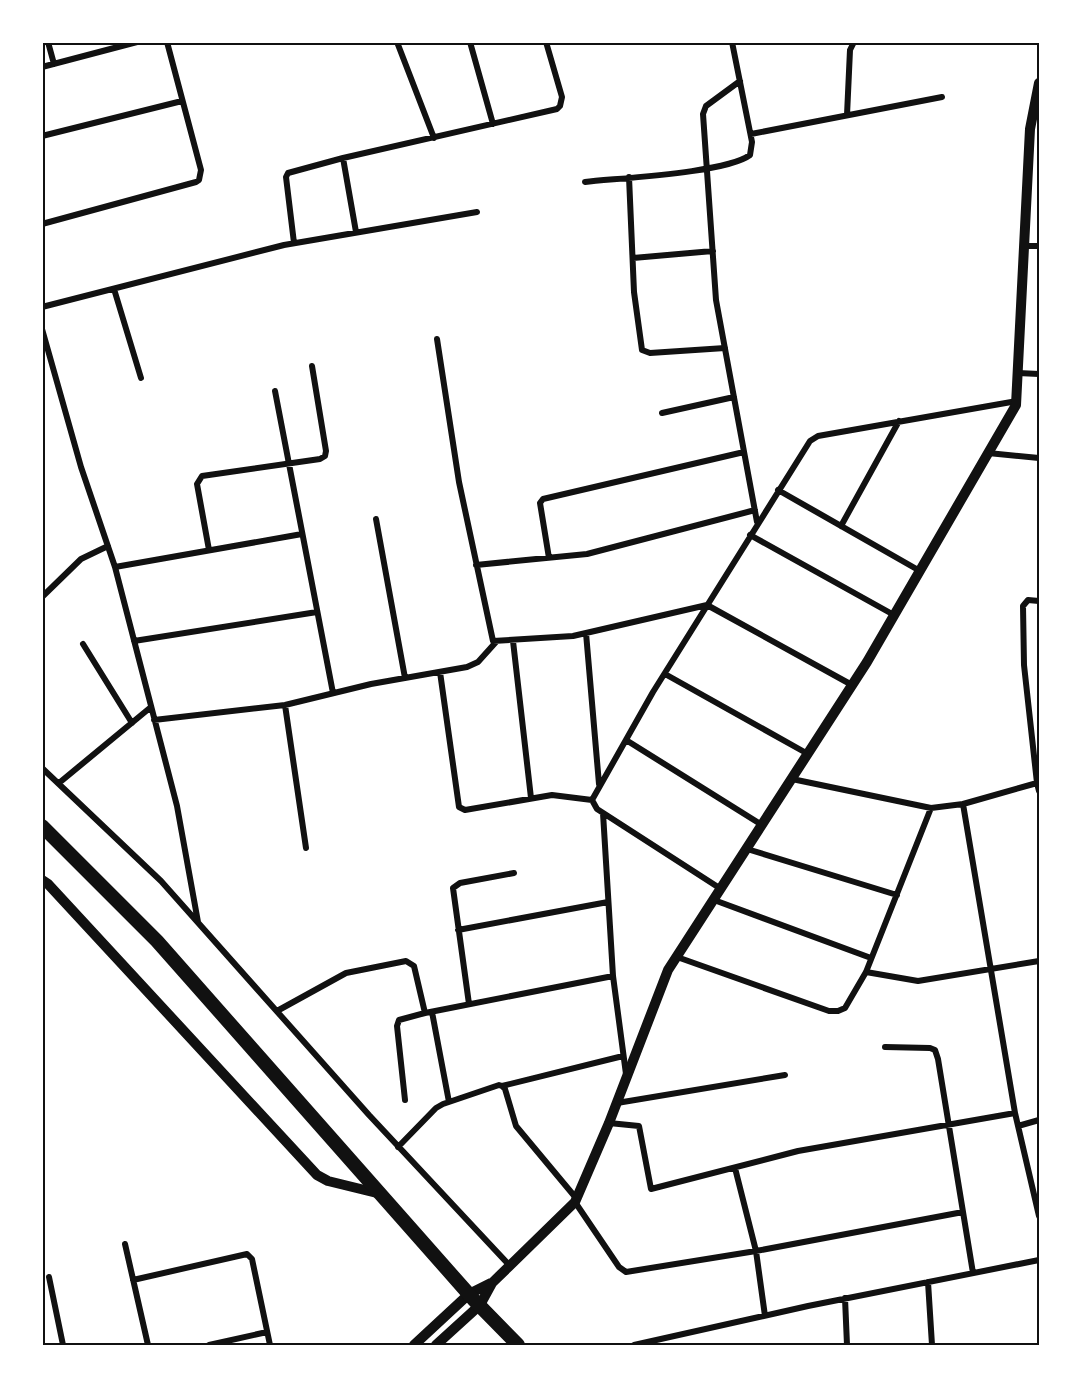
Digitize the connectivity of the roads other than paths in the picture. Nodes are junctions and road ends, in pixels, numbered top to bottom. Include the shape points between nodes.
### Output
1 (48, 42) edge
2 (137, 42) edge
3 (167, 42) edge
4 (397, 42) edge
5 (470, 42) edge
6 (546, 42) edge
7 (732, 42) edge
8 (854, 42) edge
9 (54, 64) junction
10 (42, 67) edge
11 (740, 81) junction
12 (1038, 88) edge
13 (942, 97) dead end
14 (182, 101) junction
15 (847, 115) junction
16 (493, 124) junction
17 (751, 134) junction
18 (42, 136) edge
19 (434, 138) junction
20 (343, 158) junction
21 (707, 173) junction
22 (630, 179) junction
23 (585, 182) dead end
24 (477, 212) dead end
25 (42, 224) edge
26 (356, 232) junction
27 (294, 243) junction
28 (1024, 246) junction
29 (1039, 246) edge
30 (713, 251) junction
31 (633, 258) junction
32 (114, 289) junction
33 (42, 307) edge
34 (42, 329) edge
35 (437, 339) dead end
36 (725, 348) junction
37 (312, 366) dead end
38 (1018, 373) junction
39 (1039, 374) edge
40 (141, 378) dead end
41 (275, 391) dead end
42 (734, 397) junction
43 (1017, 401) junction
44 (662, 413) dead end
45 (899, 422) junction
46 (744, 452) junction
47 (988, 453) junction
48 (1039, 458) edge
49 (289, 465) junction
50 (778, 490) junction
51 (755, 510) junction
52 (376, 519) dead end
53 (758, 523) junction
54 (841, 526) junction
55 (302, 534) junction
56 (750, 535) junction
57 (108, 546) junction
58 (209, 550) junction
59 (549, 558) junction
60 (476, 565) junction
61 (115, 567) junction
62 (920, 571) junction
63 (42, 597) edge
64 (1039, 601) edge
65 (707, 605) junction
66 (317, 612) junction
67 (894, 615) junction
68 (586, 633) junction
69 (513, 640) junction
70 (134, 641) junction
71 (496, 642) junction
72 (83, 644) dead end
73 (440, 672) junction
74 (665, 674) junction
75 (405, 678) junction
76 (852, 685) junction
77 (333, 693) junction
78 (285, 705) junction
79 (151, 707) junction
80 (154, 720) junction
81 (132, 723) junction
82 (626, 740) junction
83 (808, 754) junction
84 (42, 768) edge
85 (792, 779) junction
86 (58, 783) junction
87 (1037, 783) junction
88 (599, 784) junction
89 (1039, 791) edge
90 (531, 798) junction
91 (592, 800) junction
92 (963, 804) junction
93 (931, 808) junction
94 (603, 813) junction
95 (762, 825) junction
96 (42, 826) edge
97 (306, 849) dead end
98 (747, 849) junction
99 (514, 873) dead end
100 (42, 880) edge
101 (721, 889) junction
102 (897, 895) junction
103 (714, 900) junction
104 (608, 902) junction
105 (198, 923) junction
106 (458, 930) junction
107 (677, 957) junction
108 (871, 958) junction
109 (1039, 961) edge
110 (991, 971) junction
111 (866, 972) junction
112 (613, 976) junction
113 (469, 1004) junction
114 (277, 1011) junction
115 (429, 1012) junction
116 (885, 1047) dead end
117 (623, 1056) junction
118 (785, 1074) dead end
119 (627, 1078) junction
120 (502, 1086) junction
121 (405, 1100) dead end
122 (449, 1102) junction
123 (616, 1103) junction
124 (1015, 1113) junction
125 (1039, 1120) edge
126 (609, 1123) junction
127 (949, 1125) junction
128 (1018, 1126) junction
129 (398, 1147) junction
130 (735, 1168) junction
131 (381, 1194) junction
132 (576, 1200) junction
133 (963, 1212) junction
134 (1039, 1216) edge
135 (125, 1244) dead end
136 (756, 1251) junction
137 (1039, 1260) edge
138 (510, 1266) junction
139 (973, 1273) junction
140 (49, 1277) dead end
141 (133, 1280) junction
142 (928, 1282) junction
143 (492, 1283) junction
144 (469, 1294) junction
145 (845, 1298) junction
146 (480, 1305) junction
147 (765, 1316) junction
148 (267, 1332) junction
149 (63, 1345) edge
150 (148, 1345) edge
151 (209, 1345) edge
152 (270, 1345) edge
153 (414, 1345) edge
154 (436, 1345) edge
155 (518, 1345) edge
156 (634, 1345) edge
157 (847, 1345) edge
158 (932, 1345) edge

1 - 9 street
2 - 9 street
3 - 14 street
4 - 19 street
5 - 16 street
6 - 16 street via 562,96 560,106
7 - 11 street
8 - 15 street via 850,50
9 - 10 street
11 - 17 street
11 - 21 street via 704,110
12 - 28 main road via 1030,129
13 - 15 street
14 - 18 street
14 - 25 street via 201,170 196,183
15 - 17 street
16 - 19 street
17 - 21 street via 750,155
19 - 20 street
20 - 26 street
20 - 27 street via 288,173
21 - 22 street
21 - 30 street
22 - 23 street
22 - 31 street
24 - 26 street
26 - 27 street
27 - 32 street
28 - 29 street
28 - 38 main road
30 - 31 street
30 - 36 street via 716,300
31 - 36 street via 642,350 650,353
32 - 33 street
32 - 40 street
34 - 57 street
35 - 60 street
36 - 42 street
37 - 49 street via 325,456
38 - 39 street
38 - 43 main road
41 - 49 street
42 - 44 street
42 - 46 street
43 - 45 street
43 - 47 main road
45 - 50 street via 813,438
45 - 54 street
46 - 51 street
46 - 59 street via 543,499 540,503
47 - 48 street
47 - 62 main road
49 - 55 street
49 - 58 street via 206,475 198,480
50 - 53 street
50 - 54 street
51 - 53 street
51 - 59 street via 594,553
52 - 75 street
53 - 56 street
54 - 62 street
55 - 58 street
55 - 66 street
56 - 65 street
56 - 67 street
57 - 61 street
57 - 63 street via 81,560
58 - 61 street
59 - 60 street
60 - 71 street via 491,638
61 - 70 street
62 - 67 main road
64 - 87 street via 1028,600 1023,606 1024,665
65 - 68 street
65 - 74 street
65 - 76 street
66 - 70 street
66 - 77 street
67 - 76 main road
68 - 69 street
68 - 88 street
69 - 71 street
69 - 90 street
70 - 79 street
71 - 73 street via 475,664
72 - 81 street
73 - 75 street
73 - 90 street via 459,807 465,810
74 - 82 street
74 - 83 street
75 - 77 street
76 - 83 main road
77 - 78 street
78 - 80 street
78 - 97 street
79 - 80 street
79 - 81 street
80 - 105 street via 177,806
81 - 86 street
82 - 88 street
82 - 95 street
83 - 85 main road
84 - 86 street
85 - 93 street
85 - 95 main road
86 - 105 street via 157,877
87 - 89 street
87 - 92 street
88 - 91 street
90 - 91 street via 552,795
91 - 94 street
92 - 93 street
92 - 110 street
93 - 102 street
94 - 101 street
94 - 104 street
95 - 98 main road
96 - 131 highway via 163,948
98 - 101 main road
98 - 102 street
99 - 106 street via 460,883 453,888
100 - 131 main road via 317,1175
101 - 103 main road
102 - 108 street
103 - 107 main road
103 - 108 street
104 - 106 street
104 - 112 street
105 - 114 street
106 - 113 street
107 - 111 street via 828,1011 845,1008
107 - 119 main road via 668,970
108 - 111 street
109 - 110 street
110 - 111 street via 918,981
110 - 124 street
112 - 113 street
112 - 117 street
113 - 115 street
114 - 115 street via 351,971 406,961 414,966
114 - 129 street
115 - 121 street via 402,1019 397,1026
115 - 122 street
116 - 127 street via 935,1050
117 - 119 street
117 - 120 street
118 - 123 street
119 - 123 main road
120 - 122 street
120 - 132 street via 516,1126
122 - 129 street via 436,1108
123 - 126 main road
124 - 127 street
124 - 128 street
125 - 128 street
126 - 130 street via 639,1126 651,1190
126 - 132 main road
127 - 130 street via 798,1151
127 - 133 street
128 - 134 street
129 - 138 street
130 - 136 street
131 - 144 highway
132 - 136 street via 626,1272
132 - 138 main road
133 - 136 street
133 - 139 street
135 - 141 street
136 - 147 street
137 - 139 street
138 - 143 main road
139 - 142 street
140 - 149 street
141 - 148 street via 247,1254 252,1259
141 - 150 street
142 - 145 street
142 - 158 street
143 - 144 main road
143 - 146 main road
144 - 146 highway
144 - 153 main road
145 - 147 street
145 - 157 street
146 - 154 main road
146 - 155 highway
147 - 156 street
148 - 151 street
148 - 152 street

